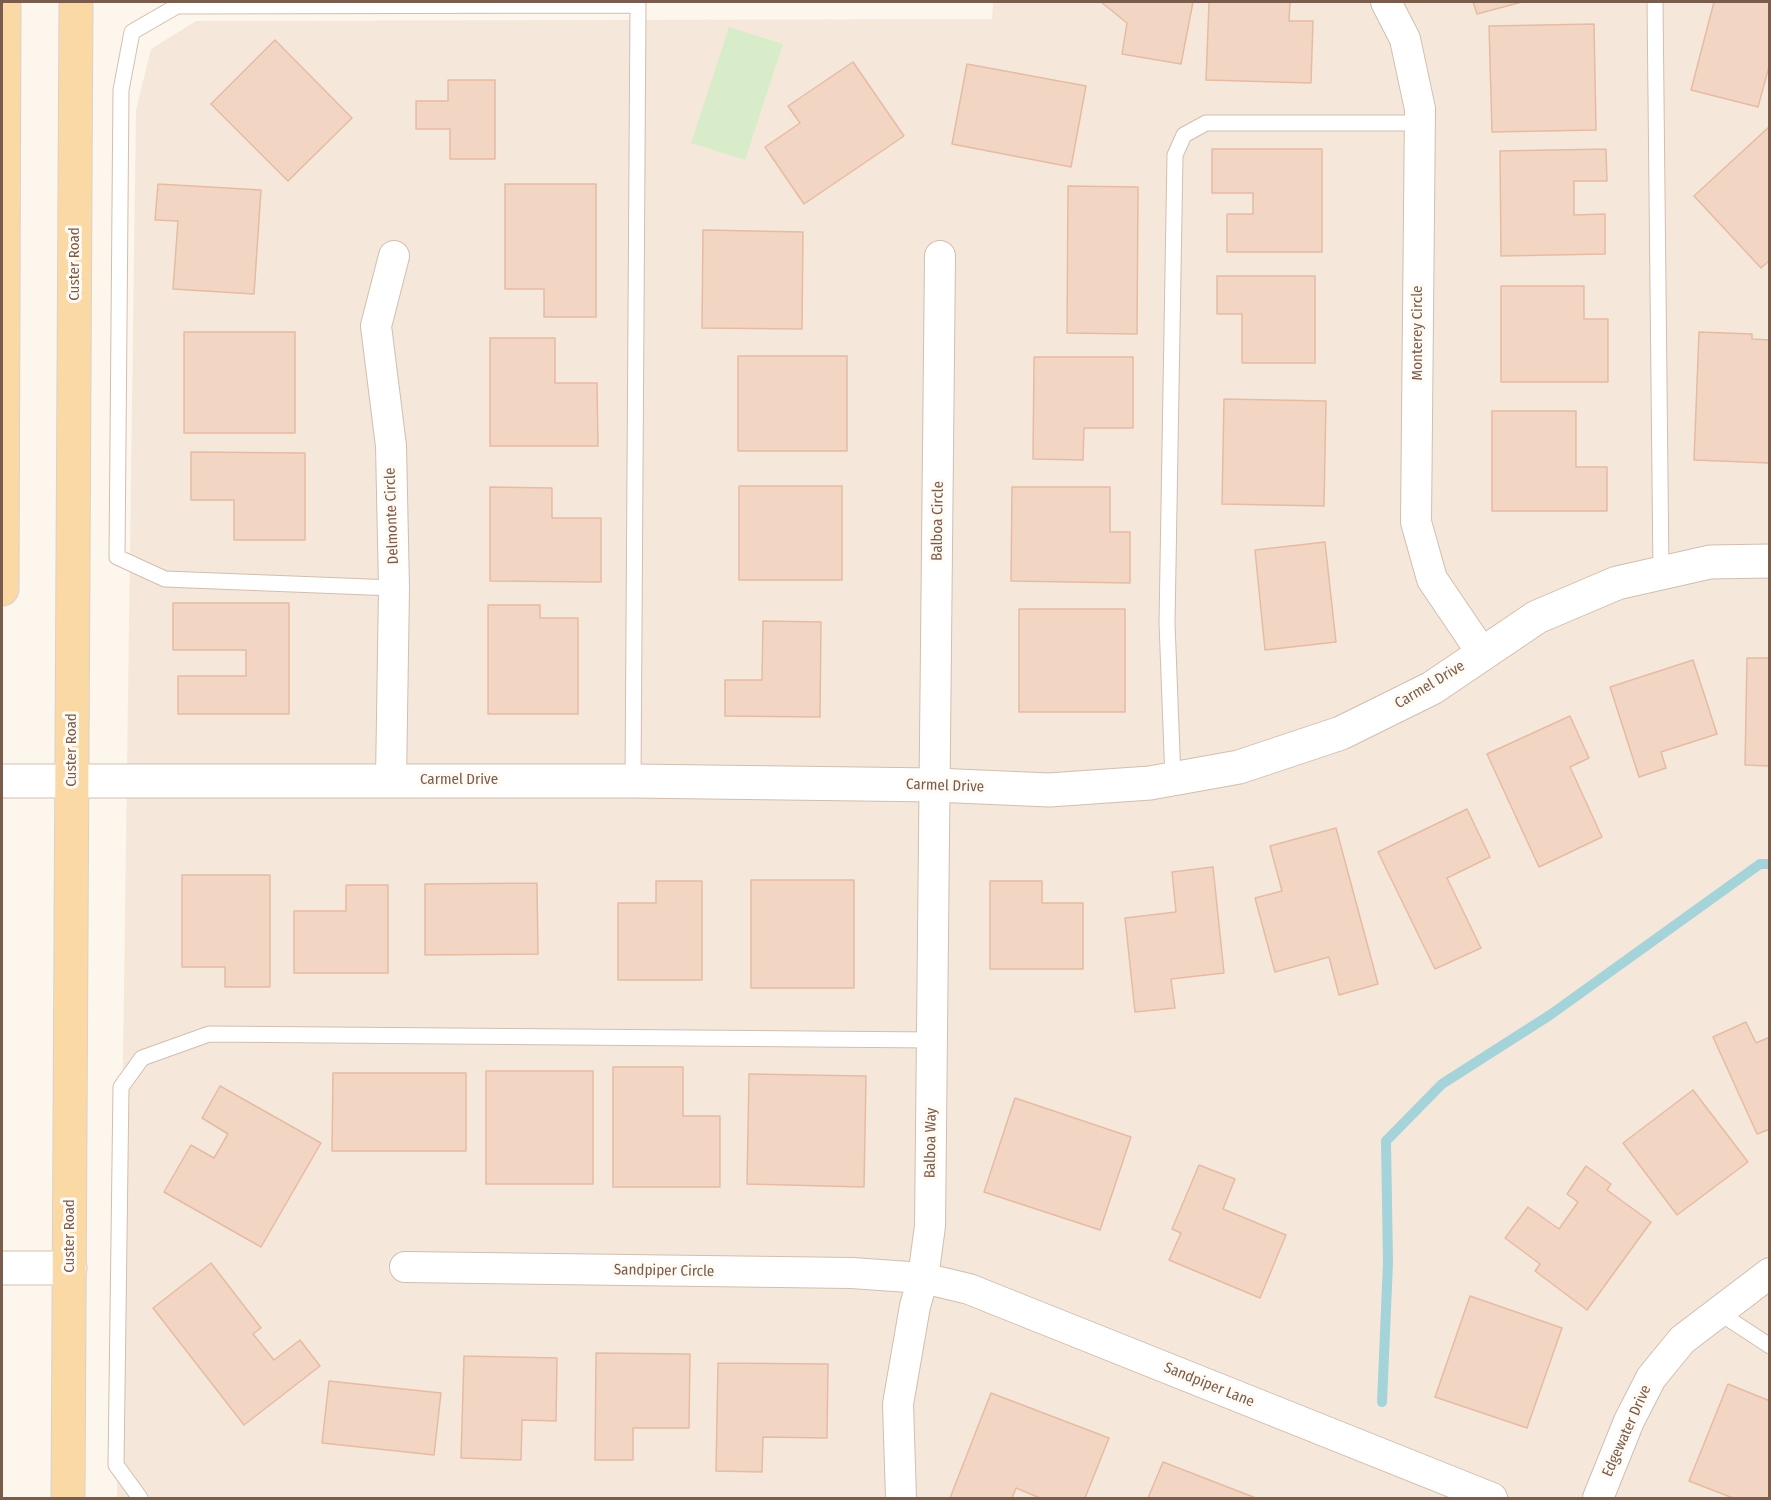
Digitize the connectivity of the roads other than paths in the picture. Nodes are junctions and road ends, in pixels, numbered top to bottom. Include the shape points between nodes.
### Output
1 (4, 2) edge
2 (76, 2) edge
3 (1386, 2) edge
4 (1655, 2) edge
5 (1420, 123) junction
6 (394, 256) dead end
7 (940, 256) dead end
8 (1770, 561) edge
9 (1661, 573) junction
10 (394, 588) junction
11 (2, 589) edge
12 (1482, 653) junction
13 (1173, 779) junction
14 (72, 780) junction
15 (390, 780) junction
16 (2, 781) edge
17 (633, 781) junction
18 (935, 785) junction
19 (932, 1040) junction
20 (405, 1267) dead end
21 (2, 1268) edge
22 (70, 1268) junction
23 (1770, 1273) edge
24 (923, 1278) junction
25 (1718, 1312) junction
26 (1770, 1346) edge
27 (68, 1498) edge
28 (140, 1498) edge
29 (901, 1498) edge
30 (1492, 1498) edge
31 (1598, 1498) edge

1 - 11 main road
2 - 14 main road, Custer Road
3 - 5 street, Monterey Circle via 1405,39
4 - 9 lane
5 - 12 street, Monterey Circle via 1416,522 1432,579
5 - 13 lane via 1206,123 1184,135 1175,155 1167,622
6 - 10 street, Delmonte Circle via 376,326 390,446
7 - 18 street, Balboa Circle
8 - 9 street, Carmel Drive via 1710,562
9 - 12 street, Carmel Drive via 1617,583 1537,617
10 - 15 street, Delmonte Circle
10 - 17 lane via 165,579 117,557 121,90 132,32 177,6 638,5
12 - 13 street, Carmel Drive via 1432,688 1341,733 1239,767
13 - 18 street, Carmel Drive via 1049,790
14 - 15 street, Carmel Drive
14 - 16 street, Carmel Drive
14 - 22 main road, Custer Road
15 - 17 street, Carmel Drive
17 - 18 street, Carmel Drive
18 - 19 street, Balboa Way
19 - 24 street, Balboa Way via 930,1226
19 - 28 lane via 209,1034 142,1058 121,1087 116,1465
20 - 24 street, Sandpiper Circle via 852,1273
21 - 22 street
22 - 27 main road, Custer Road
23 - 25 street, Edgewater Drive
24 - 29 street, Balboa Way via 898,1404
24 - 30 street, Sandpiper Lane via 969,1289
25 - 26 lane
25 - 31 street, Edgewater Drive via 1682,1340 1651,1378

